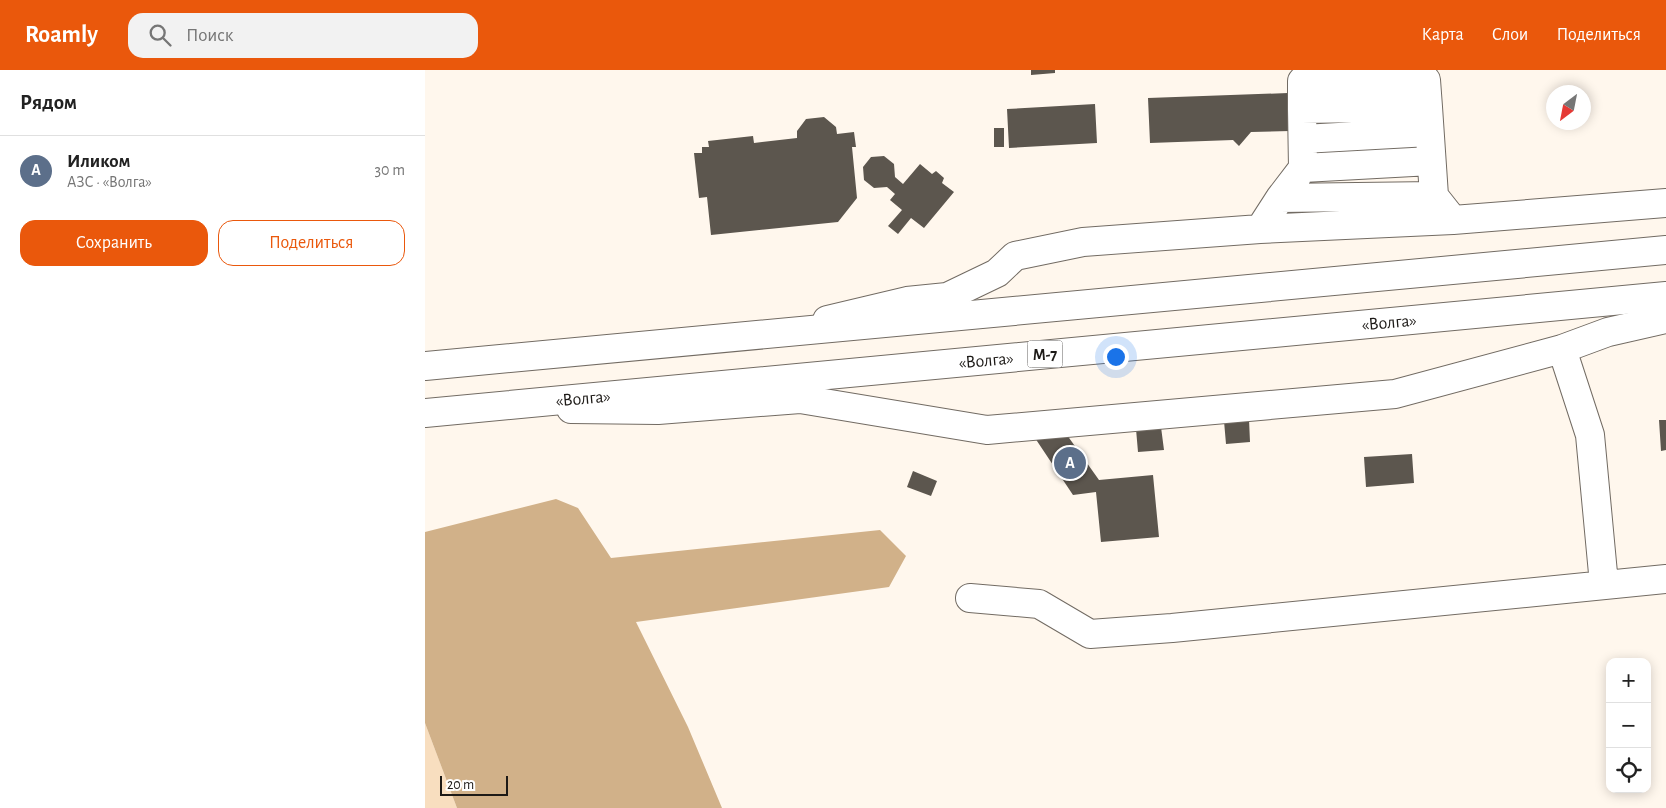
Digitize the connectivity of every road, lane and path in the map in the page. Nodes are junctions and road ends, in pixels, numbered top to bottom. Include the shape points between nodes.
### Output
1 (1429, 120) junction
2 (1303, 139) junction
3 (1431, 161) junction
4 (1303, 168) junction
5 (1434, 196) junction
6 (1280, 198) junction
7 (1666, 202) edge
8 (1453, 220) junction
9 (1260, 229) junction
10 (1666, 250) edge
11 (1666, 296) edge
12 (1666, 319) edge
13 (755, 336) junction
14 (1562, 349) junction
15 (425, 366) edge
16 (485, 407) junction
17 (425, 413) edge
18 (1666, 579) edge
19 (1604, 584) junction
20 (970, 598) dead end

1 - 2 main road
1 - 2 main road via 1426,80 1302,80
1 - 3 main road
2 - 4 main road
3 - 4 main road
3 - 5 main road
4 - 6 main road
5 - 6 main road
5 - 8 main road
6 - 9 main road
7 - 8 main road
8 - 9 main road
9 - 13 main road via 1083,242 1015,256 997,273 947,297 907,301
10 - 13 main road
11 - 16 main road, «Волга» / М-7
12 - 14 main road via 1608,332
13 - 15 main road
14 - 16 main road via 1395,394 987,430 800,398 658,410
14 - 19 main road via 1589,435
16 - 17 main road, «Волга» / М-7
18 - 19 main road
19 - 20 main road via 1090,634 1039,604

